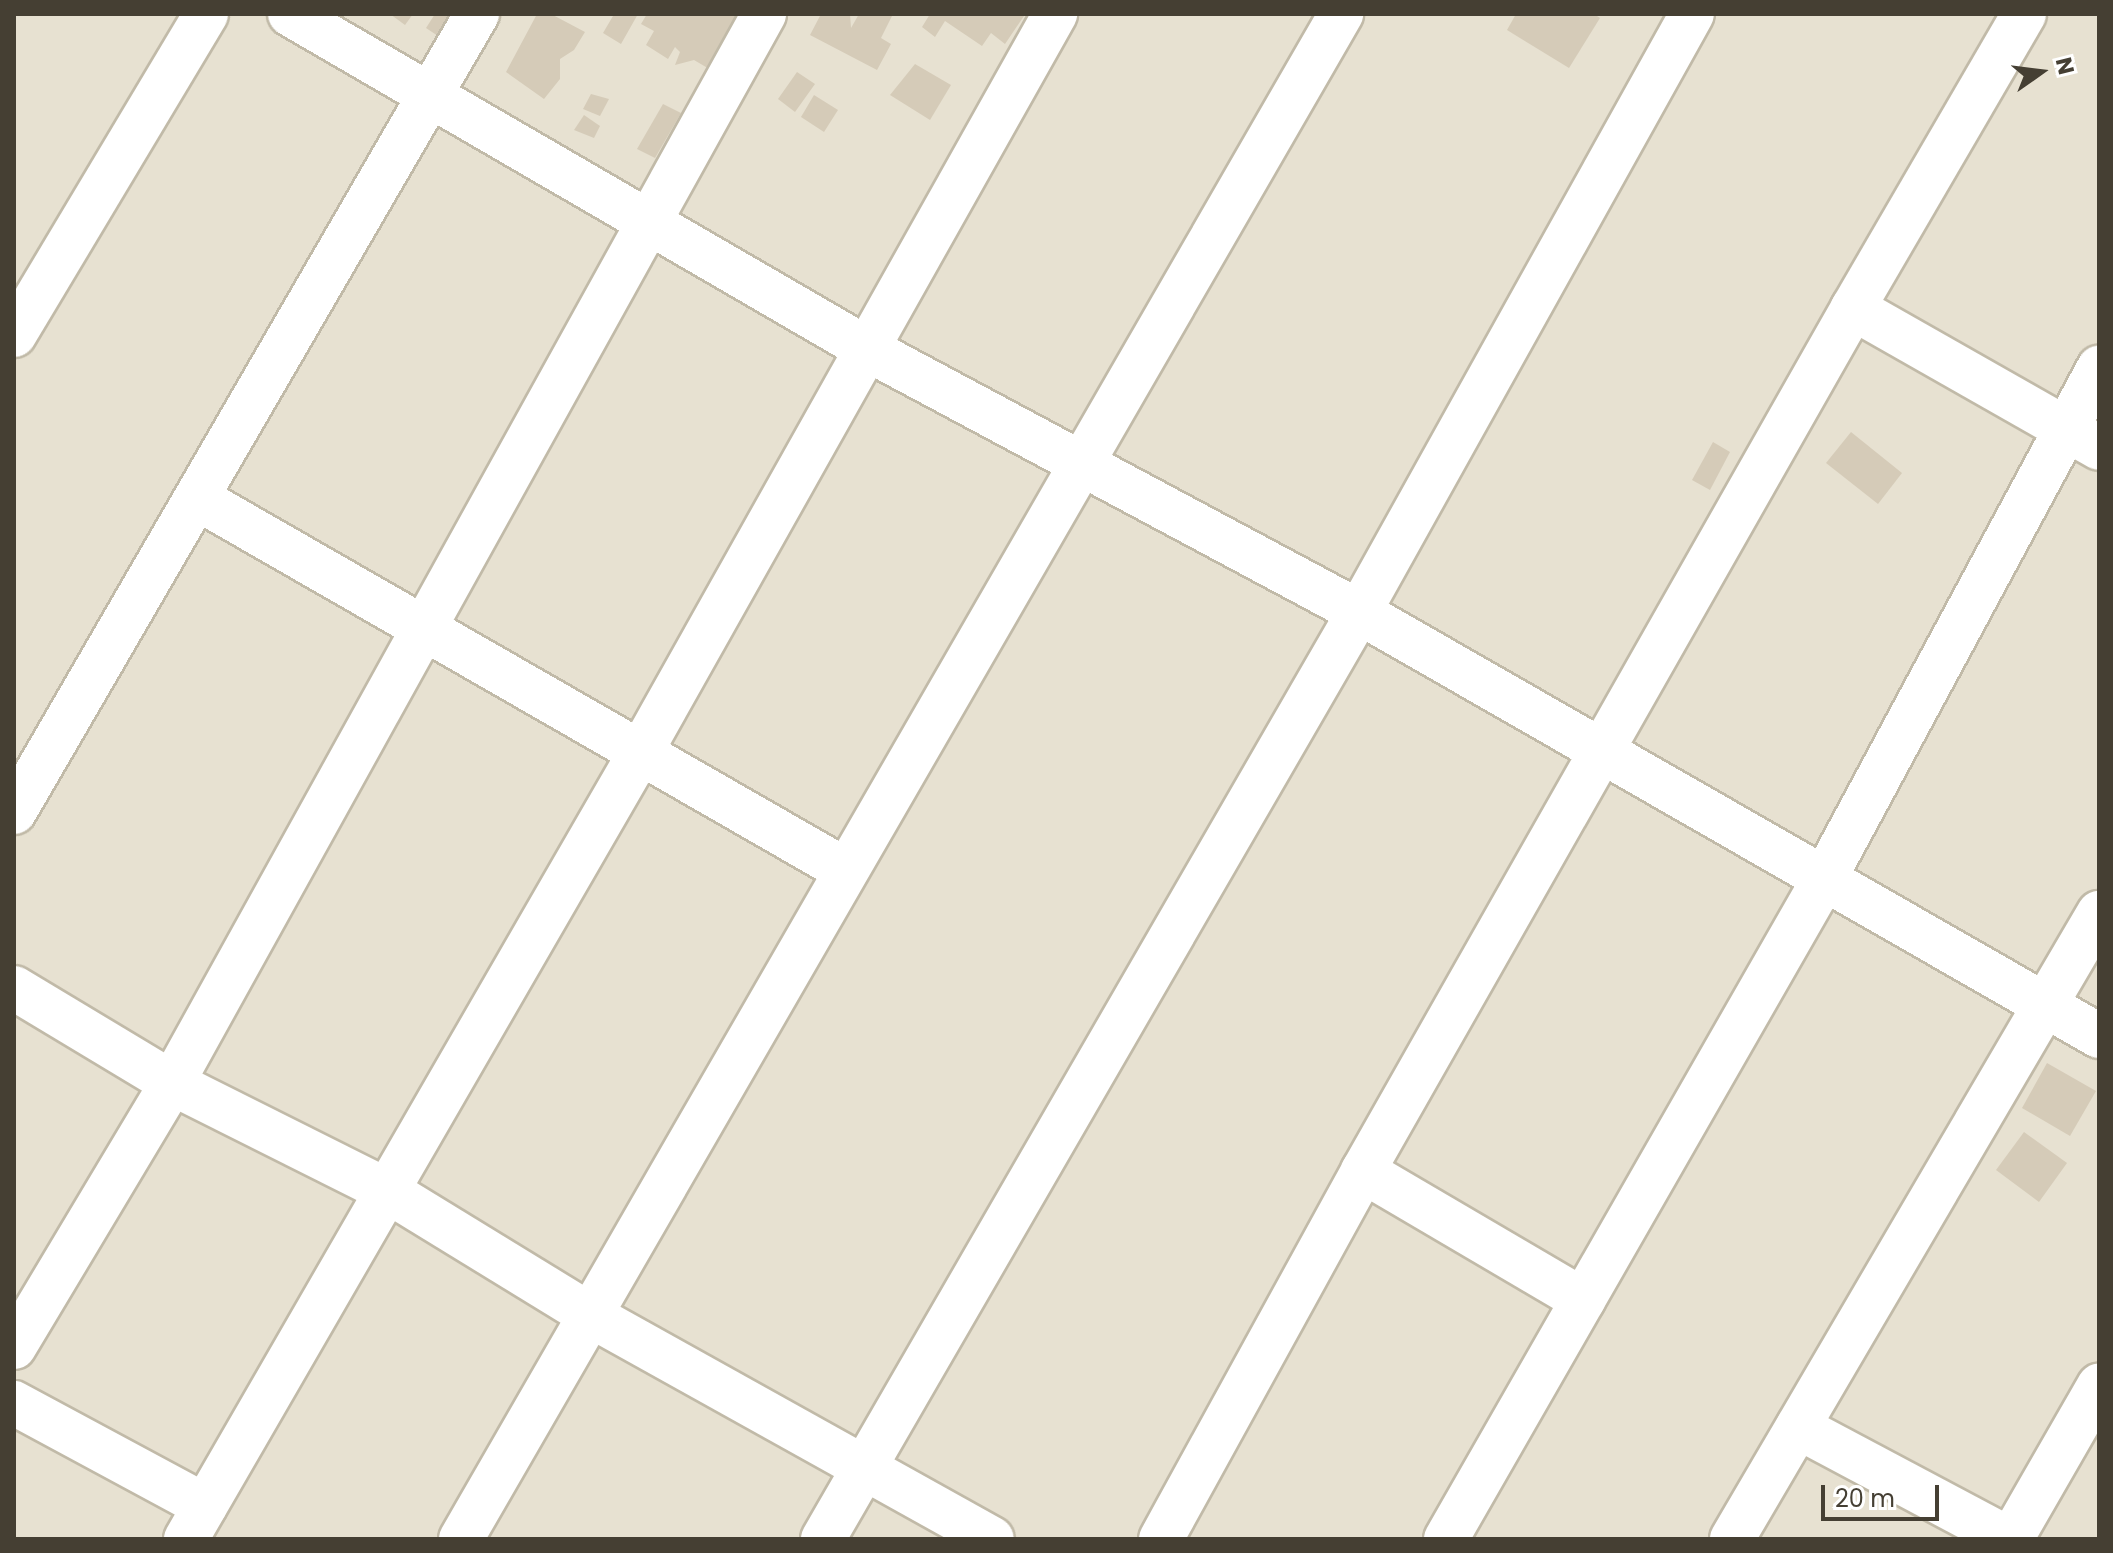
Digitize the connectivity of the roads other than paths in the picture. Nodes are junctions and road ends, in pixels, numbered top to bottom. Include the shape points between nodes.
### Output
1 (206, 14) edge
2 (290, 14) edge
3 (477, 14) edge
4 (764, 14) edge
5 (1055, 14) edge
6 (1692, 14) edge
7 (2024, 14) edge
8 (1338, 15) edge
9 (430, 95) junction
10 (649, 222) junction
11 (1853, 308) junction
12 (14, 335) edge
13 (869, 350) junction
14 (2099, 368) edge
15 (2082, 438) edge
16 (1082, 466) junction
17 (197, 498) junction
18 (1359, 612) junction
19 (423, 628) junction
20 (1602, 751) junction
21 (640, 753) junction
22 (14, 812) edge
23 (845, 870) junction
24 (1823, 881) junction
25 (2099, 913) edge
26 (14, 988) edge
27 (2046, 1007) junction
28 (2099, 1036) edge
29 (172, 1083) junction
30 (1363, 1171) junction
31 (386, 1190) junction
32 (1583, 1300) junction
33 (588, 1314) junction
34 (14, 1347) edge
35 (2099, 1386) edge
36 (14, 1403) edge
37 (1798, 1427) junction
38 (863, 1469) junction
39 (196, 1523) edge
40 (461, 1539) edge
41 (823, 1539) edge
42 (992, 1539) edge
43 (1161, 1539) edge
44 (1446, 1539) edge
45 (1732, 1539) edge
46 (2010, 1539) edge

1 - 12 street
2 - 9 street
3 - 9 street
4 - 10 street
5 - 13 street
6 - 18 street
7 - 11 street
8 - 16 street
9 - 10 street
9 - 17 street
10 - 13 street
10 - 19 street
11 - 15 street
11 - 20 street
13 - 16 street
13 - 21 street
14 - 15 street
15 - 24 street
16 - 18 street
16 - 23 street
17 - 19 street
17 - 22 street
18 - 20 street
18 - 38 street
19 - 21 street
19 - 29 street
20 - 24 street
20 - 30 street
21 - 23 street
21 - 31 street
23 - 33 street
24 - 27 street
24 - 32 street
25 - 27 street
26 - 29 street
27 - 28 street
27 - 37 street
29 - 31 street
29 - 34 street
30 - 32 street
30 - 43 street
31 - 33 street
31 - 39 street
32 - 44 street
33 - 38 street
33 - 40 street
35 - 46 street
36 - 39 street
37 - 45 street
37 - 46 street
38 - 41 street
38 - 42 street

